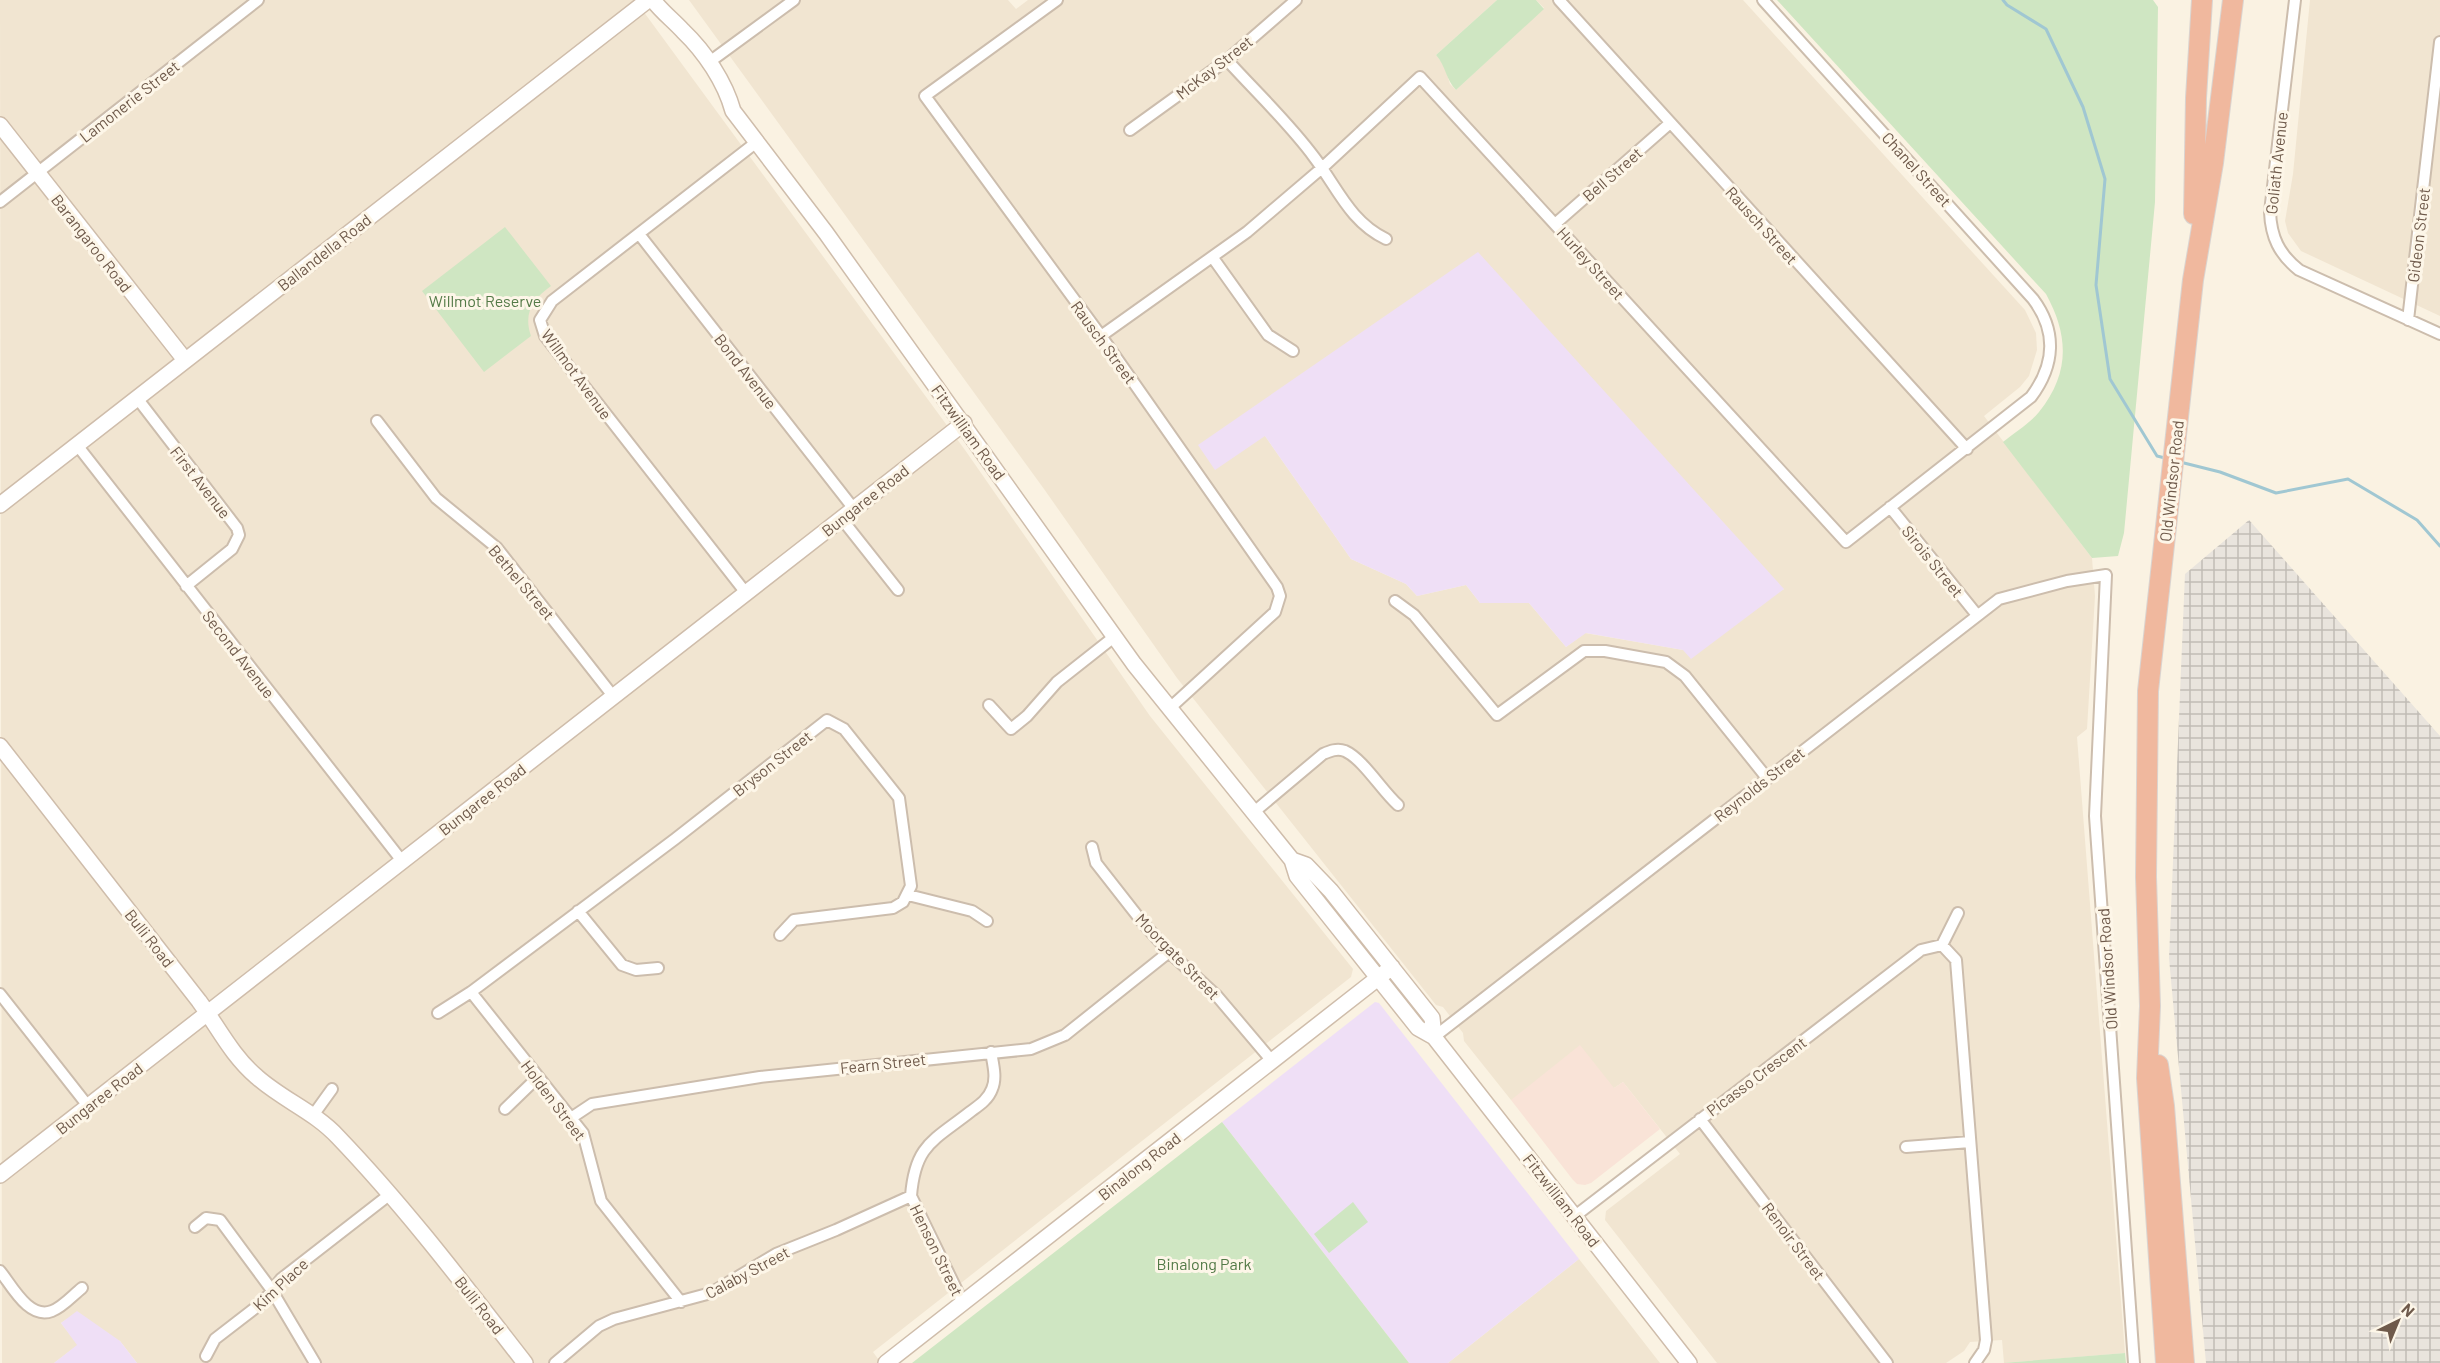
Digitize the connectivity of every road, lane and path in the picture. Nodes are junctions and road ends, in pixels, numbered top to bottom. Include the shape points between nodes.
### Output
1 (258, 0) edge
2 (648, 0) edge
3 (653, 0) edge
4 (795, 0) edge
5 (1057, 0) edge
6 (1296, 0) edge
7 (1559, 0) edge
8 (1763, 0) edge
9 (2202, 0) edge
10 (2233, 0) edge
11 (2295, 0) edge
12 (2440, 42) edge
13 (1227, 60) junction
14 (708, 63) junction
15 (1670, 124) junction
16 (0, 125) edge
17 (1130, 130) dead end
18 (758, 141) junction
19 (1322, 168) junction
20 (37, 172) junction
21 (0, 202) edge
22 (1556, 224) junction
23 (639, 234) junction
24 (1386, 239) dead end
25 (1213, 258) junction
26 (2193, 280) junction
27 (2408, 320) junction
28 (2440, 334) edge
29 (1101, 336) junction
30 (2051, 349) joint
31 (1293, 351) dead end
32 (185, 360) junction
33 (137, 398) junction
34 (377, 421) dead end
35 (964, 423) junction
36 (77, 445) junction
37 (1967, 449) junction
38 (0, 506) edge
39 (1890, 507) junction
40 (854, 509) junction
41 (841, 519) junction
42 (2106, 575) joint
43 (186, 586) junction
44 (898, 590) dead end
45 (746, 593) junction
46 (1395, 601) dead end
47 (1977, 615) junction
48 (1114, 637) junction
49 (613, 696) junction
50 (989, 705) dead end
51 (1171, 707) junction
52 (0, 746) edge
53 (1767, 778) junction
54 (1398, 805) dead end
55 (1254, 812) junction
56 (1092, 847) dead end
57 (1292, 860) junction
58 (402, 861) junction
59 (908, 895) junction
60 (578, 911) junction
61 (1958, 913) dead end
62 (987, 921) dead end
63 (780, 935) dead end
64 (1942, 945) junction
65 (1169, 952) junction
66 (1392, 967) junction
67 (658, 968) dead end
68 (1378, 978) junction
69 (471, 992) junction
70 (0, 994) edge
71 (2150, 1006) junction
72 (438, 1013) dead end
73 (207, 1014) junction
74 (1434, 1037) junction
75 (991, 1052) junction
76 (1272, 1061) junction
77 (537, 1077) junction
78 (332, 1089) dead end
79 (88, 1106) junction
80 (506, 1109) dead end
81 (314, 1114) junction
82 (570, 1118) junction
83 (1701, 1119) junction
84 (1970, 1142) junction
85 (1906, 1146) dead end
86 (0, 1175) edge
87 (390, 1195) junction
88 (911, 1196) junction
89 (1575, 1216) junction
90 (195, 1227) dead end
91 (0, 1271) edge
92 (82, 1288) dead end
93 (272, 1289) junction
94 (681, 1302) junction
95 (963, 1303) junction
96 (206, 1356) dead end
97 (315, 1363) edge
98 (525, 1363) edge
99 (555, 1363) edge
100 (886, 1363) edge
101 (1689, 1363) edge
102 (1887, 1363) edge
103 (1975, 1363) edge
104 (2134, 1363) edge
105 (2166, 1363) edge
106 (2184, 1363) edge

1 - 20 street, Lamonerie Street
2 - 32 street, Ballandella Road
3 - 14 street, Fitzwilliam Road via 686,33
4 - 14 street
5 - 29 street, Rausch Street via 925,96
6 - 13 street, McKay Street
7 - 15 street, Rausch Street
8 - 30 street, Chanel Street via 2033,298 2046,319
9 - 26 highway, Old Windsor Road
10 - 26 highway, Old Windsor Road via 2213,164
11 - 27 street, Goliath Avenue via 2271,229 2286,259 2299,270
12 - 27 street, Gideon Street
13 - 17 street, McKay Street
13 - 19 street
14 - 18 street, Fitzwilliam Road via 727,90 733,111
15 - 22 street, Bell Street
15 - 37 street, Rausch Street
16 - 20 street, Barangaroo Road
18 - 23 street, Willmot Avenue
18 - 35 street, Fitzwilliam Road
19 - 22 street, Hurley Street via 1420,77
19 - 24 street via 1366,230
19 - 25 street, Hurley Street
20 - 21 street, Lamonerie Street
20 - 32 street, Barangaroo Road
22 - 39 street, Hurley Street via 1846,542
23 - 40 street, Bond Avenue
23 - 45 street, Willmot Avenue via 552,301 540,320 542,328
25 - 29 street, Hurley Street
25 - 31 street via 1268,335
26 - 71 highway, Old Windsor Road via 2148,691 2146,877
27 - 28 street, Goliath Avenue
29 - 51 street, Rausch Street via 1280,596 1275,612
30 - 37 street, Hurley Street via 2045,376 2031,396
32 - 33 street, Ballandella Road
33 - 36 street, Ballandella Road
33 - 43 street, First Avenue via 239,535 232,549
34 - 49 street, Bethel Street via 436,498 497,548
35 - 40 street, Bungaree Road
35 - 48 street, Fitzwilliam Road
36 - 38 street, Ballandella Road
36 - 43 street, Second Avenue
37 - 39 street, Hurley Street
39 - 47 street, Sirois Street
40 - 41 street, Bungaree Road
41 - 44 street
41 - 45 street, Bungaree Road
42 - 47 street, Reynolds Street via 1999,599
42 - 104 street, Old Windsor Road via 2096,816
43 - 58 street, Second Avenue
45 - 49 street, Bungaree Road
46 - 53 street via 1413,615 1497,715 1584,651 1666,662 1685,676
47 - 53 street, Reynolds Street
48 - 50 street via 1057,682 1011,729
48 - 51 street, Fitzwilliam Road
49 - 58 street, Bungaree Road
51 - 55 street, Fitzwilliam Road
52 - 73 street, Bulli Road
53 - 74 street, Reynolds Street
54 - 55 street via 1355,758 1344,750 1334,750 1323,754
55 - 57 street, Fitzwilliam Road
56 - 65 street, Moorgate Street via 1096,863
57 - 66 street, Fitzwilliam Road via 1306,865 1331,891
57 - 68 street, Fitzwilliam Road via 1296,876
58 - 73 street, Bungaree Road
59 - 60 street, Bryson Street via 911,886 899,798 844,729 827,720
59 - 62 street via 972,911
59 - 63 street via 893,908 794,920
60 - 67 street via 622,965 636,970
60 - 69 street, Bryson Street
61 - 64 street
64 - 83 street, Picasso Crescent via 1921,950
64 - 84 street via 1956,960
65 - 75 street, Fearn Street via 1065,1035 1031,1049
65 - 76 street, Moorgate Street via 1217,996
66 - 68 street, Binalong Road
66 - 74 street, Fitzwilliam Road via 1432,1018
68 - 74 street, Fitzwilliam Road via 1418,1028
68 - 76 street, Binalong Road
69 - 72 street, Bryson Street
69 - 77 street, Holden Street
70 - 79 street
71 - 105 highway, Old Windsor Road via 2147,1078
71 - 106 highway, Old Windsor Road via 2164,1106
73 - 79 street, Bungaree Road
73 - 81 street, Bulli Road via 259,1079
74 - 89 street, Fitzwilliam Road
75 - 82 street, Fearn Street via 760,1077 592,1104
75 - 88 street, Henson Street via 995,1081 992,1090 921,1153
76 - 95 street, Binalong Road
77 - 80 street
77 - 82 street, Holden Street
78 - 81 street
79 - 86 street, Bungaree Road
81 - 87 street, Bulli Road
82 - 94 street, Holden Street via 587,1143 601,1201
83 - 89 street, Picasso Crescent
83 - 102 street, Renoir Street
84 - 85 street
84 - 103 street via 1986,1340
87 - 93 street, Kim Place
87 - 98 street, Bulli Road
88 - 94 street, Calaby Street via 776,1254 724,1287
88 - 95 street, Henson Street
89 - 101 street, Fitzwilliam Road
90 - 93 street via 206,1218 220,1220
91 - 92 street via 26,1304 40,1312 52,1311
93 - 96 street, Kim Place via 263,1302 215,1339
93 - 97 street
94 - 99 street, Calaby Street via 599,1326
95 - 100 street, Binalong Road

